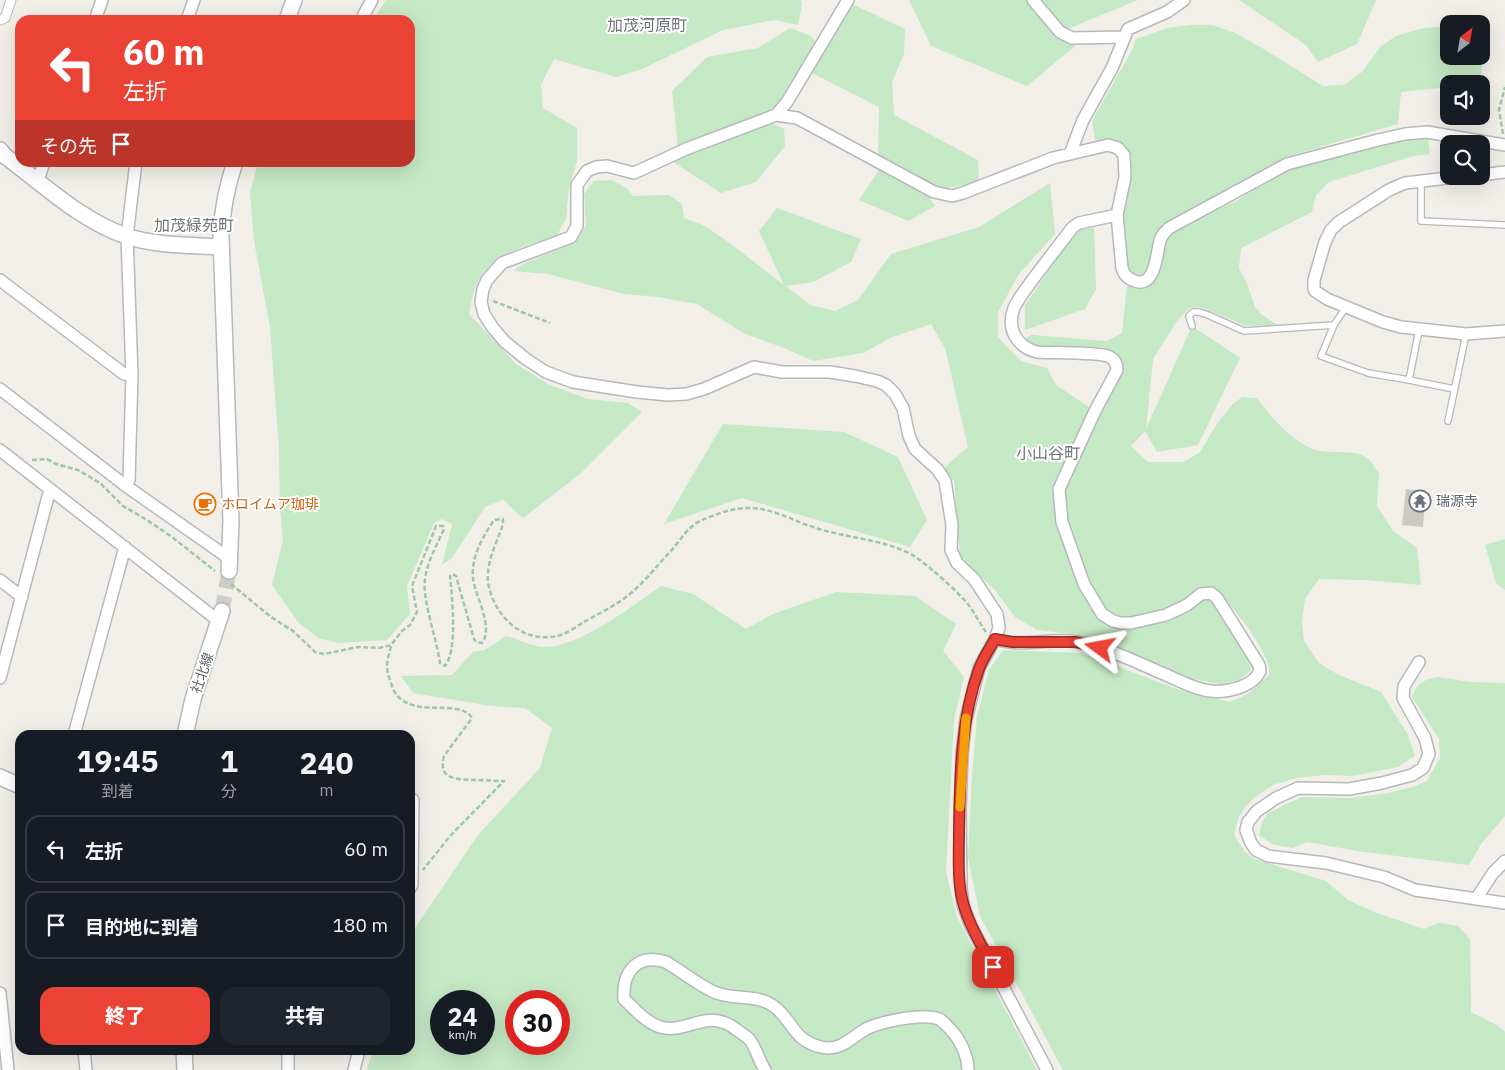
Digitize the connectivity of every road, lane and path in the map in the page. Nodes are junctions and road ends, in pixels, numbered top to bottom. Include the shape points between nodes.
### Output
1 (11, 0) edge
2 (102, 0) edge
3 (194, 0) edge
4 (294, 0) edge
5 (372, 0) edge
6 (848, 0) edge
7 (1032, 0) edge
8 (1184, 0) edge
9 (97, 15) edge
10 (189, 15) edge
11 (289, 15) edge
12 (364, 15) edge
13 (0, 20) edge
14 (1123, 37) junction
15 (1505, 86) edge
16 (776, 115) junction
17 (1505, 145) edge
18 (0, 150) edge
19 (1070, 154) junction
20 (15, 163) edge
21 (20, 167) edge
22 (42, 167) edge
23 (135, 167) edge
24 (233, 167) edge
25 (1505, 172) edge
26 (1490, 174) edge
27 (1440, 179) edge
28 (38, 180) junction
29 (1422, 181) junction
30 (1118, 215) junction
31 (1505, 225) edge
32 (126, 236) junction
33 (222, 247) junction
34 (0, 280) edge
35 (482, 296) junction
36 (1346, 306) junction
37 (550, 323) dead end
38 (1334, 325) junction
39 (1192, 326) dead end
40 (1419, 330) junction
41 (1505, 331) edge
42 (1466, 334) junction
43 (132, 376) junction
44 (1409, 380) junction
45 (0, 389) edge
46 (1454, 389) junction
47 (1448, 422) dead end
48 (0, 450) edge
49 (19, 465) junction
50 (126, 486) junction
51 (50, 490) junction
52 (125, 547) junction
53 (225, 571) junction
54 (0, 580) edge
55 (22, 597) junction
56 (221, 616) joint
57 (995, 639) junction
58 (391, 645) junction
59 (1419, 662) dead end
60 (0, 678) edge
61 (75, 730) edge
62 (186, 730) edge
63 (0, 777) edge
64 (15, 784) edge
65 (1505, 861) edge
66 (415, 882) edge
67 (1476, 899) junction
68 (1505, 904) edge
69 (0, 993) edge
70 (84, 1055) edge
71 (184, 1055) edge
72 (288, 1055) edge
73 (358, 1055) edge
74 (8, 1070) edge
75 (86, 1070) edge
76 (185, 1070) edge
77 (288, 1070) edge
78 (354, 1070) edge
79 (765, 1070) edge
80 (968, 1070) edge
81 (1047, 1070) edge

1 - 13 street via 5,18
2 - 9 street
3 - 10 street
4 - 11 street
5 - 12 street
6 - 16 street
7 - 14 street via 1060,32 1072,38
8 - 14 street via 1167,12 1128,28
14 - 19 street via 1112,68 1083,120
15 - 17 path via 1499,110
16 - 19 street via 797,118 934,192 952,196
16 - 35 street via 686,149 634,173 607,166 587,171 577,185 577,226 571,237 502,262 491,274
17 - 30 street via 1426,132 1405,134 1287,164 1169,228 1160,240 1154,268 1145,281 1134,281 1124,274
18 - 20 street
19 - 30 street via 1108,145 1118,148 1124,155 1125,177
21 - 28 street
22 - 28 street
23 - 32 street
24 - 33 street via 222,213
25 - 26 street
27 - 29 street
28 - 32 street via 94,222
29 - 31 lane via 1421,221
29 - 36 street via 1405,183 1389,190 1329,232 1314,288 1327,299
30 - 57 street via 1079,223 1074,227 1024,292 1012,318 1013,335 1029,350 1103,354 1117,366 1059,489 1062,522 1084,584 1106,618 1121,623 1149,620 1187,606 1201,594 1211,593 1260,671 1253,681 1230,690 1210,691 1084,644
32 - 33 street
32 - 43 street
33 - 53 street via 231,521
34 - 43 street via 124,374
35 - 37 path
35 - 57 street via 484,314 505,342 546,372 573,382 638,392 686,394 754,367 782,372 830,372 886,385 903,408 915,449 938,470 945,482 952,525 952,550 957,564 974,579 997,614 999,628
36 - 38 lane
36 - 40 street via 1384,322
38 - 39 lane via 1244,331 1208,315 1192,312 1189,316
38 - 44 lane via 1321,356 1368,373
40 - 42 street
40 - 44 lane
41 - 42 street
42 - 46 lane
43 - 50 street via 129,480
44 - 46 lane
45 - 50 street
46 - 47 lane
48 - 49 street
49 - 51 street
49 - 53 path via 47,458 78,470 100,483 123,506
50 - 53 street
51 - 52 street
51 - 55 street
52 - 56 street
52 - 61 street
53 - 58 path via 271,617 293,631 315,652 324,654
54 - 55 street
55 - 60 street
56 - 62 street, 社北線 via 193,698
57 - 58 path via 986,632 969,605 945,582 917,558 902,550 746,508 699,522 627,596 558,636 544,637 520,630 498,610 488,582 488,572 503,519 494,520 480,541 473,578 486,637 482,643 474,639 456,576 452,574 454,623 449,660 445,666 440,663 425,593 429,564 444,529 436,526 412,586 417,612 410,625
57 - 81 street via 979,668 966,719 959,853 963,905
58 - 66 path via 386,667 395,695 415,705 460,710 472,718 444,756 444,772 453,779 504,781 450,836
59 - 67 street via 1404,686 1403,698 1425,738 1429,754 1423,768 1412,775 1349,789 1298,788 1257,811 1246,830 1256,850 1268,856 1326,864 1384,877 1415,890
63 - 64 street
65 - 67 street
67 - 68 street
69 - 74 street
70 - 75 street
71 - 76 street
72 - 77 street
73 - 78 street
79 - 80 street via 750,1040 729,1023 707,1020 674,1028 661,1027 648,1020 624,999 623,990 631,969 639,962 657,959 715,992 766,1001 777,1008 795,1033 820,1047 834,1048 850,1042 868,1028 908,1017 941,1019 957,1036

